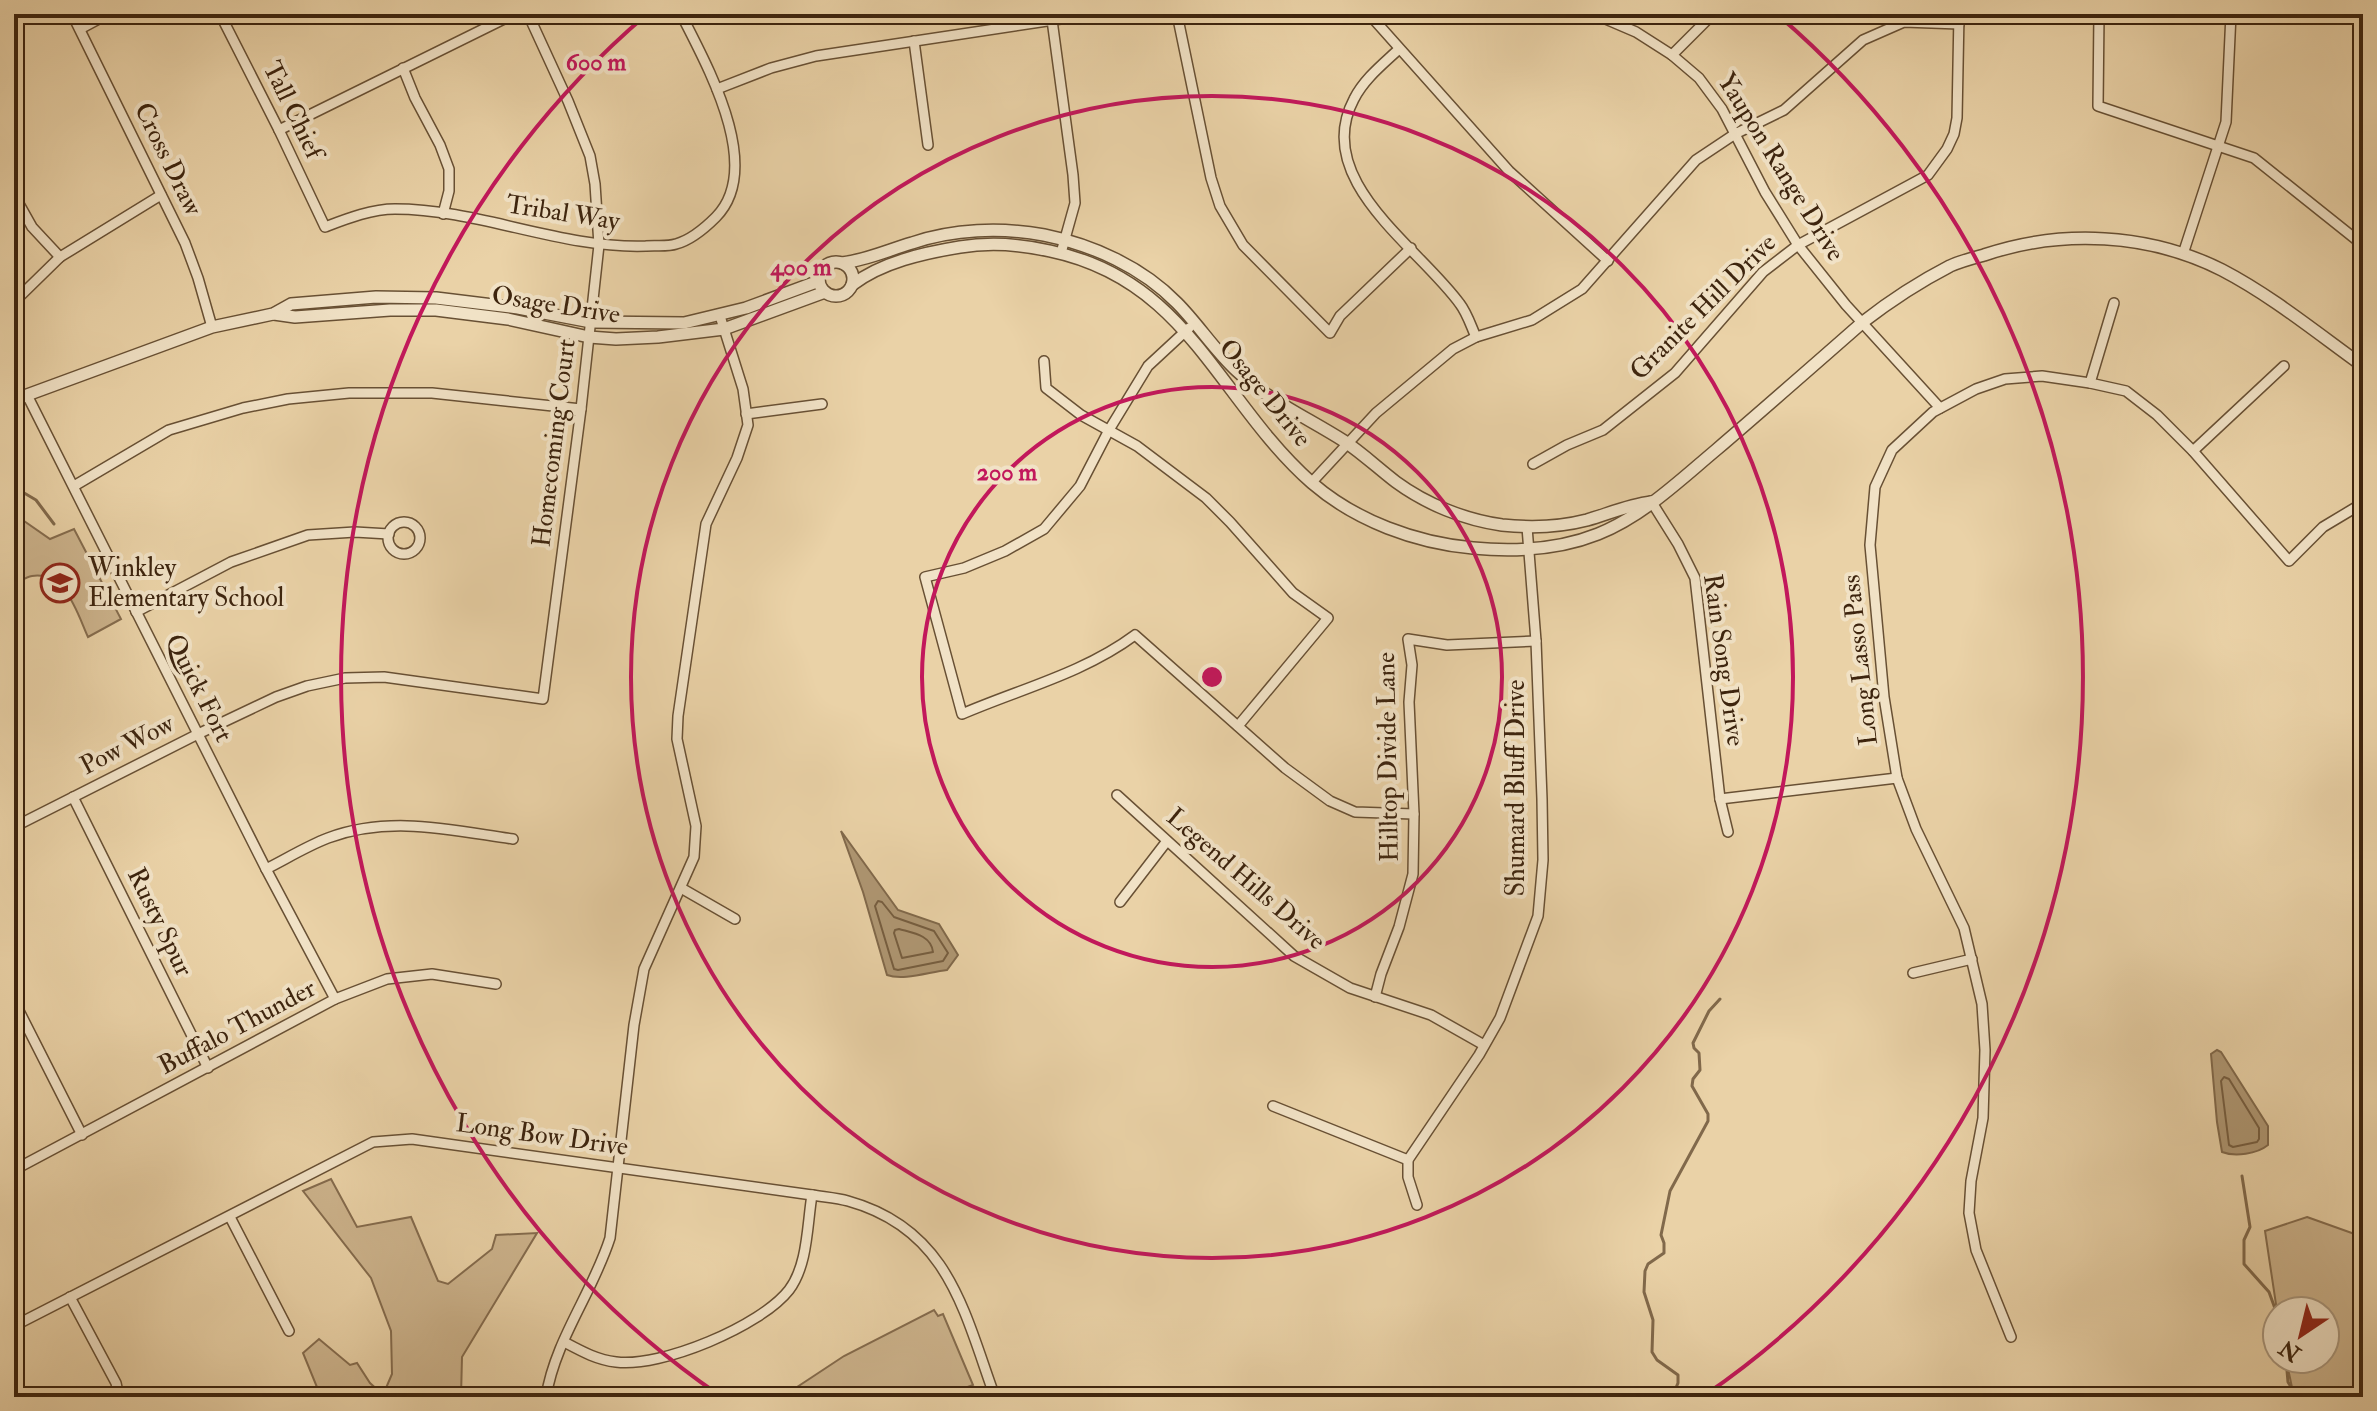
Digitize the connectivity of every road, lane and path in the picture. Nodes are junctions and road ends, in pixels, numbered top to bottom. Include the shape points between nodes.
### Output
1 (72, 14) edge
2 (108, 14) edge
3 (220, 14) edge
4 (514, 14) edge
5 (528, 14) edge
6 (681, 14) edge
7 (1094, 14) edge
8 (1177, 14) edge
9 (1369, 14) edge
10 (1594, 14) edge
11 (1713, 14) edge
12 (2099, 14) edge
13 (2231, 14) edge
14 (1959, 19) edge
15 (1052, 20) junction
16 (80, 29) junction
17 (914, 41) junction
18 (1399, 49) junction
19 (1672, 55) junction
20 (403, 68) junction
21 (717, 89) junction
22 (279, 130) junction
23 (1735, 134) junction
24 (928, 145) dead end
25 (2219, 147) junction
26 (14, 195) edge
27 (161, 195) junction
28 (443, 214) junction
29 (325, 227) joint
30 (1065, 241) junction
31 (599, 245) junction
32 (1798, 245) junction
33 (2363, 245) edge
34 (1411, 248) junction
35 (1061, 253) junction
36 (2183, 254) junction
37 (60, 257) junction
38 (1608, 261) junction
39 (842, 263) junction
40 (852, 285) junction
41 (822, 287) junction
42 (14, 302) edge
43 (2114, 303) dead end
44 (273, 314) junction
45 (720, 316) junction
46 (591, 322) junction
47 (1863, 322) junction
48 (212, 327) junction
49 (1191, 327) junction
50 (724, 329) junction
51 (589, 337) junction
52 (1476, 337) junction
53 (1044, 361) dead end
54 (2284, 366) dead end
55 (2363, 366) edge
56 (2090, 383) junction
57 (27, 395) junction
58 (14, 402) edge
59 (822, 404) dead end
60 (1940, 408) junction
61 (581, 409) junction
62 (746, 414) junction
63 (1109, 430) junction
64 (1348, 443) junction
65 (2193, 451) junction
66 (1533, 464) dead end
67 (1312, 482) junction
68 (74, 486) junction
69 (1651, 501) junction
70 (2363, 503) edge
71 (1527, 527) junction
72 (389, 534) dead end
73 (1528, 551) junction
74 (136, 612) junction
75 (1536, 641) junction
76 (543, 699) joint
77 (1238, 726) junction
78 (198, 734) junction
79 (1897, 778) junction
80 (1117, 795) dead end
81 (73, 797) junction
82 (1720, 799) junction
83 (1414, 814) junction
84 (14, 827) edge
85 (1728, 832) dead end
86 (513, 839) dead end
87 (1167, 841) junction
88 (266, 869) junction
89 (681, 888) junction
90 (1120, 902) dead end
91 (735, 919) dead end
92 (1972, 959) junction
93 (1913, 973) dead end
94 (496, 984) dead end
95 (1375, 997) junction
96 (335, 999) junction
97 (14, 1001) edge
98 (1484, 1045) junction
99 (208, 1068) junction
100 (1273, 1106) dead end
101 (82, 1135) junction
102 (1408, 1160) junction
103 (618, 1167) junction
104 (14, 1170) edge
105 (812, 1195) junction
106 (1417, 1205) dead end
107 (230, 1217) junction
108 (70, 1297) junction
109 (14, 1326) edge
110 (289, 1331) dead end
111 (2011, 1337) dead end
112 (564, 1342) junction
113 (119, 1397) edge
114 (546, 1397) edge
115 (995, 1397) edge

1 - 16 street, Cross Draw
2 - 16 street
3 - 22 street, Tall Chief
4 - 20 street
5 - 31 street, Homecoming Court via 590,156
6 - 21 street, Tribal Way
7 - 15 street
8 - 34 street via 1220,206 1243,245 1330,333 1340,316
9 - 18 street
10 - 19 street, Yaupon Range Drive
11 - 19 street
12 - 25 street via 2098,106
13 - 25 street via 2226,122
14 - 23 street via 1904,22 1863,40 1784,110
14 - 32 street, Granite Hill Drive via 1957,118 1947,149 1928,175
15 - 17 street
15 - 30 street via 1075,203
16 - 27 street, Cross Draw
17 - 21 street via 816,56
17 - 24 street
18 - 34 street via 1353,100 1344,126 1344,148 1349,170 1367,198
18 - 38 street via 1509,171
19 - 23 street, Yaupon Range Drive via 1699,78
20 - 22 street
20 - 28 street via 449,169
21 - 31 street, Tribal Way via 734,152 731,191 720,213 676,244
22 - 29 street, Tall Chief
23 - 32 street, Yaupon Range Drive
23 - 38 street via 1696,160
25 - 33 street via 2254,158
25 - 36 street
26 - 37 street via 32,227
27 - 37 street
27 - 48 street, Cross Draw via 189,255
28 - 29 street, Tribal Way via 392,209
28 - 31 street, Tribal Way
30 - 35 street
30 - 39 street, Osage Drive via 1015,231 944,234
30 - 49 street, Osage Drive via 1141,273 1177,303
31 - 46 street, Homecoming Court
32 - 47 street, Yaupon Range Drive
32 - 66 street, Granite Hill Drive via 1763,272 1675,373 1603,430
34 - 52 street via 1461,305
35 - 40 street, Osage Drive via 1015,244 977,244 904,260
35 - 49 street, Osage Drive via 1133,285
36 - 47 street, Osage Drive via 2097,238 2006,247 1952,265
36 - 55 street, Osage Drive via 2261,293
37 - 42 street
38 - 52 street via 1582,289 1532,320
39 - 40 street via 853,274
39 - 41 street via 825,266 819,275
40 - 41 street via 841,296
41 - 45 street, Osage Drive
41 - 50 street, Osage Drive
43 - 56 street
44 - 46 street, Osage Drive via 291,304 421,298
44 - 48 street, Osage Drive
44 - 51 street, Osage Drive via 436,310
45 - 46 street, Osage Drive via 684,323
45 - 50 street
46 - 51 street, Homecoming Court
47 - 60 street, Yaupon Range Drive
47 - 69 street, Osage Drive
48 - 57 street, Osage Drive
49 - 63 street via 1148,366
49 - 64 street, Osage Drive via 1267,396
49 - 67 street, Osage Drive via 1271,441
50 - 51 street, Osage Drive via 658,337
50 - 62 street
51 - 61 street, Homecoming Court
52 - 64 street via 1421,375
53 - 63 street via 1046,388
54 - 65 street
56 - 60 street, Long Lasso Pass via 2042,376 2005,379
56 - 65 street, Long Lasso Pass via 2126,391
57 - 58 street, Osage Drive
57 - 68 street, Quick Fort
59 - 62 street
60 - 79 street, Long Lasso Pass via 1892,450 1875,487 1870,545
61 - 68 street via 432,393 288,399 169,430
61 - 76 street, Homecoming Court
62 - 89 street via 748,425 737,458 706,524 694,598 677,739 696,826 694,857
63 - 77 street via 1206,498 1293,593 1328,618
63 - 77 street via 1080,486 1044,529 964,568 925,577 962,714 1113,652 1135,635
64 - 67 street
64 - 71 street, Osage Drive via 1398,483 1441,508 1499,525
65 - 70 street, Long Lasso Pass via 2289,561 2323,527
67 - 73 street, Osage Drive via 1358,513 1411,536 1455,547
68 - 74 street, Quick Fort
69 - 71 street, Osage Drive via 1586,520
69 - 73 street, Osage Drive via 1627,521 1596,535
69 - 82 street, Rain Song Drive via 1695,578
71 - 73 street, Shumard Bluff Drive
72 - 74 street via 308,535 231,562
73 - 75 street, Shumard Bluff Drive
74 - 78 street, Quick Fort
75 - 83 street, Hilltop Divide Lane via 1447,645 1408,639
75 - 98 street, Shumard Bluff Drive via 1543,860 1538,916 1500,1018
76 - 78 street, Pow Wow via 384,677 345,678 276,697
77 - 83 street via 1330,801 1355,812
78 - 81 street, Pow Wow
78 - 88 street, Quick Fort
79 - 82 street
79 - 92 street, Long Lasso Pass via 1964,928
80 - 87 street, Legend Hills Drive
81 - 84 street, Pow Wow
81 - 99 street, Rusty Spur
82 - 85 street, Rain Song Drive
83 - 95 street, Hilltop Divide Lane via 1413,874
86 - 88 street via 396,824 363,828 328,838
87 - 90 street
87 - 95 street, Legend Hills Drive via 1294,956
88 - 96 street, Quick Fort
89 - 91 street
89 - 103 street via 644,969
92 - 93 street
92 - 111 street, Long Lasso Pass via 1985,1050 1983,1118 1969,1213 1976,1250
94 - 96 street, Buffalo Thunder via 432,974 387,979
95 - 98 street, Legend Hills Drive via 1431,1015
96 - 99 street, Buffalo Thunder
97 - 101 street
98 - 102 street, Shumard Bluff Drive
99 - 101 street, Buffalo Thunder
100 - 102 street
101 - 104 street, Buffalo Thunder
102 - 106 street
103 - 105 street, Long Bow Drive
103 - 107 street, Long Bow Drive via 412,1139 373,1142
103 - 112 street via 602,1265
105 - 112 street via 801,1265 790,1289 764,1312 675,1355 640,1363 594,1357
105 - 115 street, Long Bow Drive via 849,1201 880,1214 940,1263 963,1306
107 - 108 street, Long Bow Drive
107 - 110 street
108 - 109 street, Long Bow Drive
108 - 113 street
112 - 114 street

